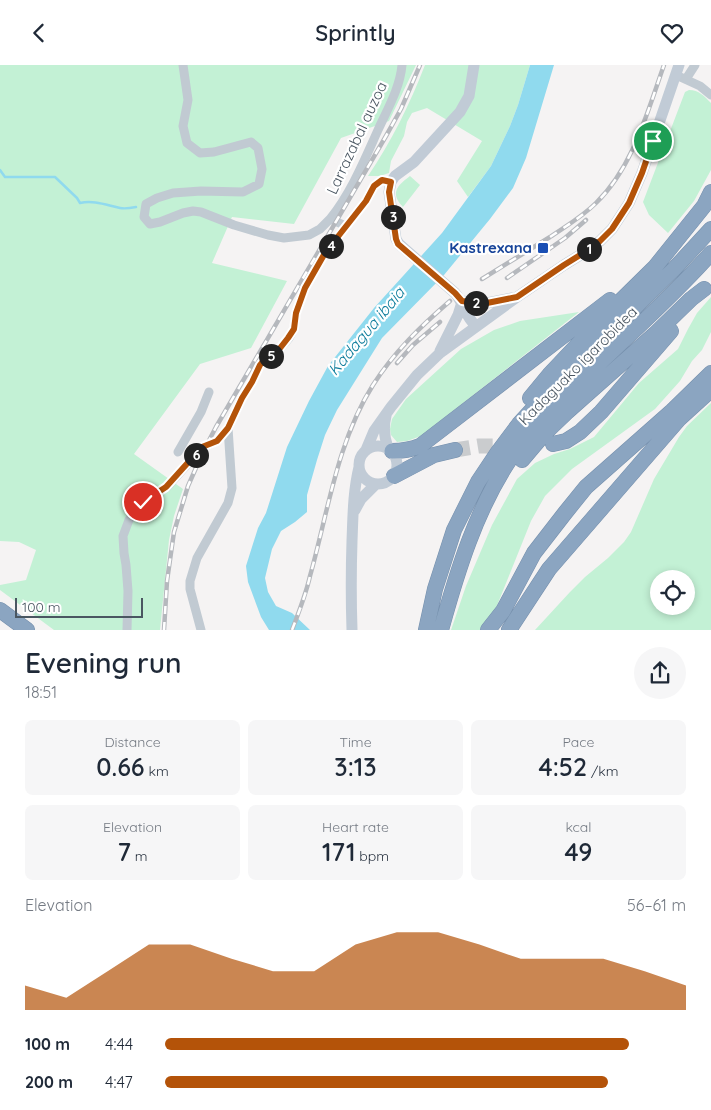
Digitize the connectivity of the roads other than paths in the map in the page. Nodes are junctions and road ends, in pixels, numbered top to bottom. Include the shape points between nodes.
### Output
1 (183, 65) edge
2 (402, 65) edge
3 (474, 65) edge
4 (695, 65) edge
5 (680, 71) edge
6 (711, 95) edge
7 (391, 182) junction
8 (711, 193) edge
9 (330, 219) junction
10 (346, 226) junction
11 (711, 229) edge
12 (679, 237) junction
13 (711, 253) edge
14 (707, 285) edge
15 (458, 297) junction
16 (517, 297) junction
17 (476, 325) junction
18 (440, 353) junction
19 (711, 373) edge
20 (711, 389) edge
21 (209, 392) dead end
22 (386, 415) junction
23 (228, 428) junction
24 (553, 444) dead end
25 (366, 450) junction
26 (390, 450) junction
27 (455, 450) tunnel mouth
28 (178, 452) dead end
29 (359, 467) junction
30 (394, 476) junction
31 (376, 484) junction
32 (481, 512) junction
33 (353, 519) junction
34 (454, 530) junction
35 (0, 611) edge
36 (503, 611) junction
37 (512, 627) edge
38 (27, 630) edge
39 (128, 630) edge
40 (201, 630) edge
41 (352, 630) edge
42 (426, 630) edge
43 (441, 630) edge
44 (488, 630) edge
45 (496, 630) edge

1 - 9 street, Larrazabal auzoa via 188,100 183,126 186,143 200,153 251,142 258,148 262,169 259,183 243,192 201,191 156,198 146,204 144,217 150,224 193,211 284,237 309,235
2 - 9 street, Larrazabal auzoa via 397,89 362,165
3 - 7 street via 469,96 460,112
4 - 5 street
5 - 6 street
5 - 16 street via 642,173 620,218 600,241
7 - 10 street via 382,180 374,186
7 - 15 street via 389,192 398,244
8 - 12 highway
9 - 10 street
10 - 23 street via 325,253 305,288 294,329 277,352 260,365
11 - 34 highway, Kadaguako igarobidea via 519,424 478,482
12 - 26 highway via 666,245 621,291 420,446
12 - 34 highway via 655,267 549,375 488,451 458,506
13 - 32 highway, Kadaguako igarobidea via 530,433 510,459
14 - 24 highway via 601,412 580,432 566,441
14 - 32 highway via 544,434
15 - 16 street via 482,304
15 - 17 street via 468,318
15 - 18 street via 458,315
16 - 17 street
17 - 18 street
18 - 22 street via 417,375
19 - 36 highway via 586,487 534,553
20 - 37 highway via 679,419 549,569
21 - 28 street
22 - 25 street
22 - 26 street via 384,437
23 - 39 street via 217,441 202,447 166,487 143,502 129,520 123,536
23 - 40 street via 232,488 228,503 198,558 190,581
25 - 26 street via 383,446
25 - 29 street
26 - 30 street via 398,466
27 - 30 highway via 434,455
29 - 31 street via 365,479
29 - 33 street
30 - 31 street via 383,484
31 - 33 street via 361,499
32 - 43 highway, Kadaguako igarobidea via 469,539
33 - 41 street
34 - 42 highway, Kadaguako igarobidea
35 - 38 highway
36 - 44 highway
36 - 45 highway

